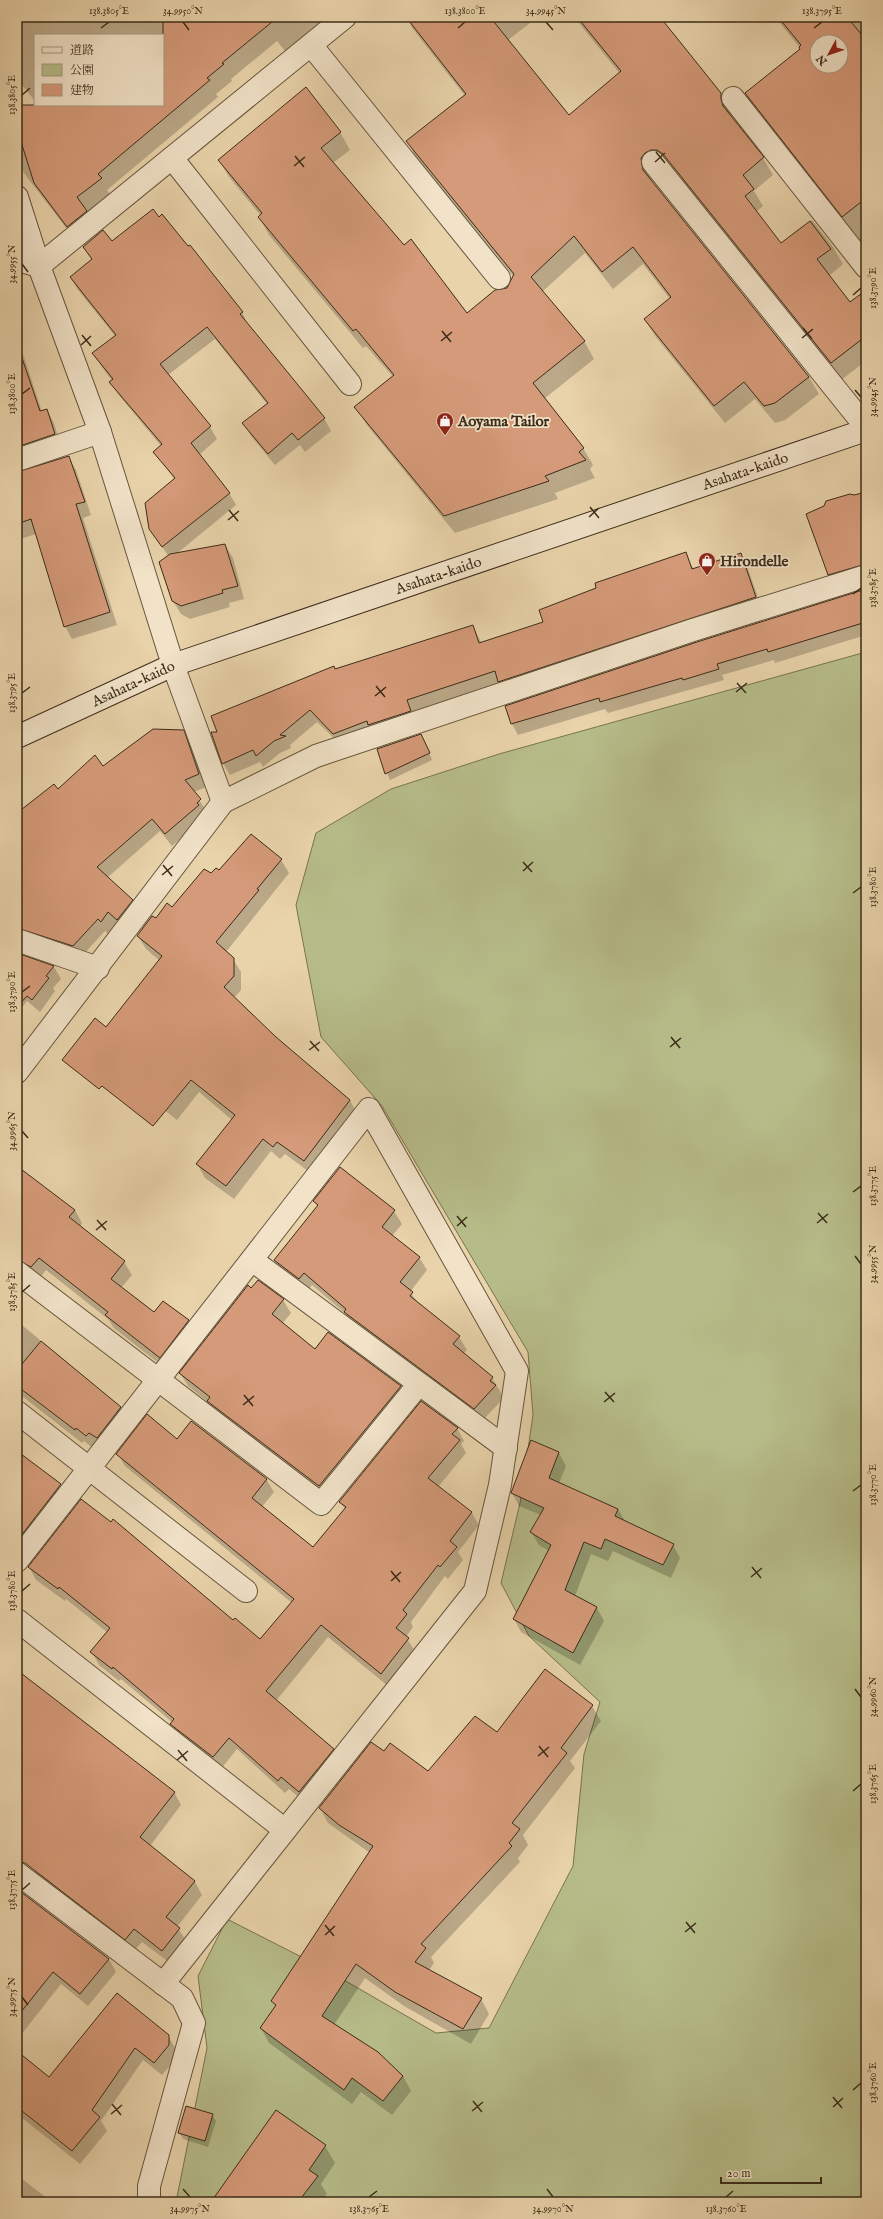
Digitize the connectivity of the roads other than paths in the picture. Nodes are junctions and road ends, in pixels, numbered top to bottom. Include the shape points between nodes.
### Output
1 (345, 17) edge
2 (311, 45) junction
3 (734, 98) dead end
4 (172, 158) junction
5 (654, 162) dead end
6 (17, 197) edge
7 (17, 260) edge
8 (39, 266) junction
9 (866, 267) edge
10 (499, 278) dead end
11 (350, 384) dead end
12 (866, 429) edge
13 (100, 432) junction
14 (17, 460) edge
15 (866, 576) edge
16 (173, 665) junction
17 (17, 737) edge
18 (223, 802) junction
19 (17, 940) edge
20 (98, 968) junction
21 (17, 1072) edge
22 (252, 1260) junction
23 (17, 1272) edge
24 (158, 1381) junction
25 (419, 1384) junction
26 (17, 1412) edge
27 (506, 1448) junction
28 (90, 1468) junction
29 (17, 1561) edge
30 (246, 1591) dead end
31 (17, 1620) edge
32 (285, 1830) junction
33 (17, 1873) edge
34 (163, 1984) junction
35 (149, 2202) edge

1 - 2 street
2 - 4 street
2 - 10 street
3 - 9 street
4 - 8 street
4 - 11 street
5 - 12 street
6 - 8 street
7 - 8 street
8 - 13 street
12 - 16 street, Asahata-kaido
13 - 14 street
13 - 16 street
15 - 18 street via 693,630 316,756
16 - 17 street, Asahata-kaido
16 - 18 street
18 - 20 street
19 - 20 street
20 - 21 street
22 - 24 street
22 - 25 street
22 - 27 street via 369,1109 517,1372
23 - 24 street
24 - 25 street via 321,1504
24 - 28 street
25 - 27 street
26 - 28 street
27 - 32 street via 500,1484 474,1591
28 - 29 street
28 - 30 street
31 - 32 street
32 - 34 street
33 - 34 street
34 - 35 street via 182,1998 194,2023 149,2186

